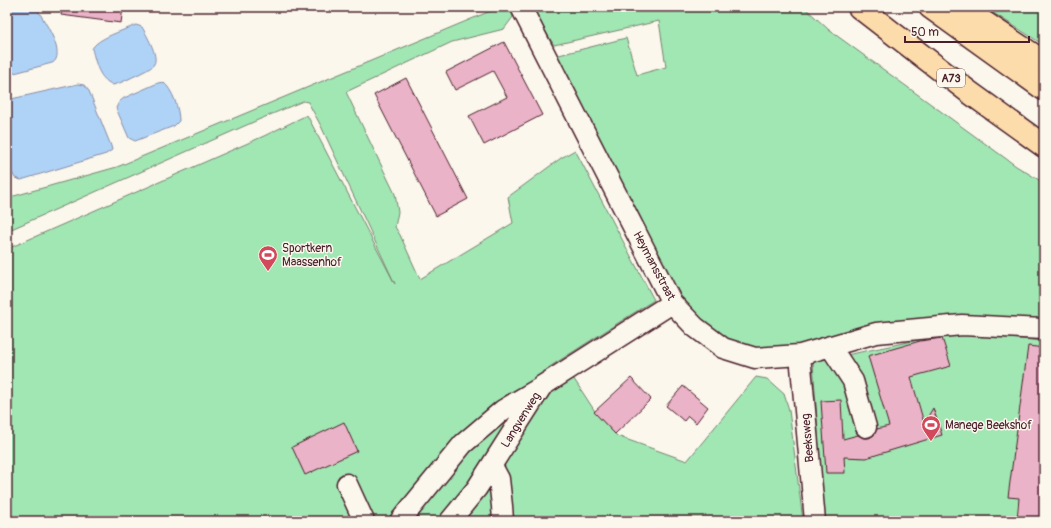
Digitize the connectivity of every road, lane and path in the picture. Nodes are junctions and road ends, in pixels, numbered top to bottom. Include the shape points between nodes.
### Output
1 (521, 7) edge
2 (859, 7) edge
3 (930, 7) edge
4 (961, 7) edge
5 (1044, 62) edge
6 (1044, 89) edge
7 (1044, 146) edge
8 (672, 303) junction
9 (1044, 329) edge
10 (830, 346) junction
11 (800, 355) junction
12 (542, 386) junction
13 (866, 427) dead end
14 (492, 466) junction
15 (347, 484) dead end
16 (364, 521) edge
17 (400, 521) edge
18 (450, 521) edge
19 (503, 521) edge
20 (815, 521) edge

1 - 8 street, Heymansstraat
2 - 7 highway, A73
3 - 6 highway
4 - 5 highway
8 - 11 street, Heymansstraat via 695,327 723,348 755,358
8 - 12 street, Langvenweg
9 - 10 street, Heymansstraat via 962,325 876,333
10 - 11 street, Heymansstraat
10 - 13 street via 853,381
11 - 20 street, Beeksweg
12 - 14 street, Langvenweg
12 - 17 street via 503,410 463,444
14 - 18 street, Langvenweg
14 - 19 street via 499,479
15 - 16 street

